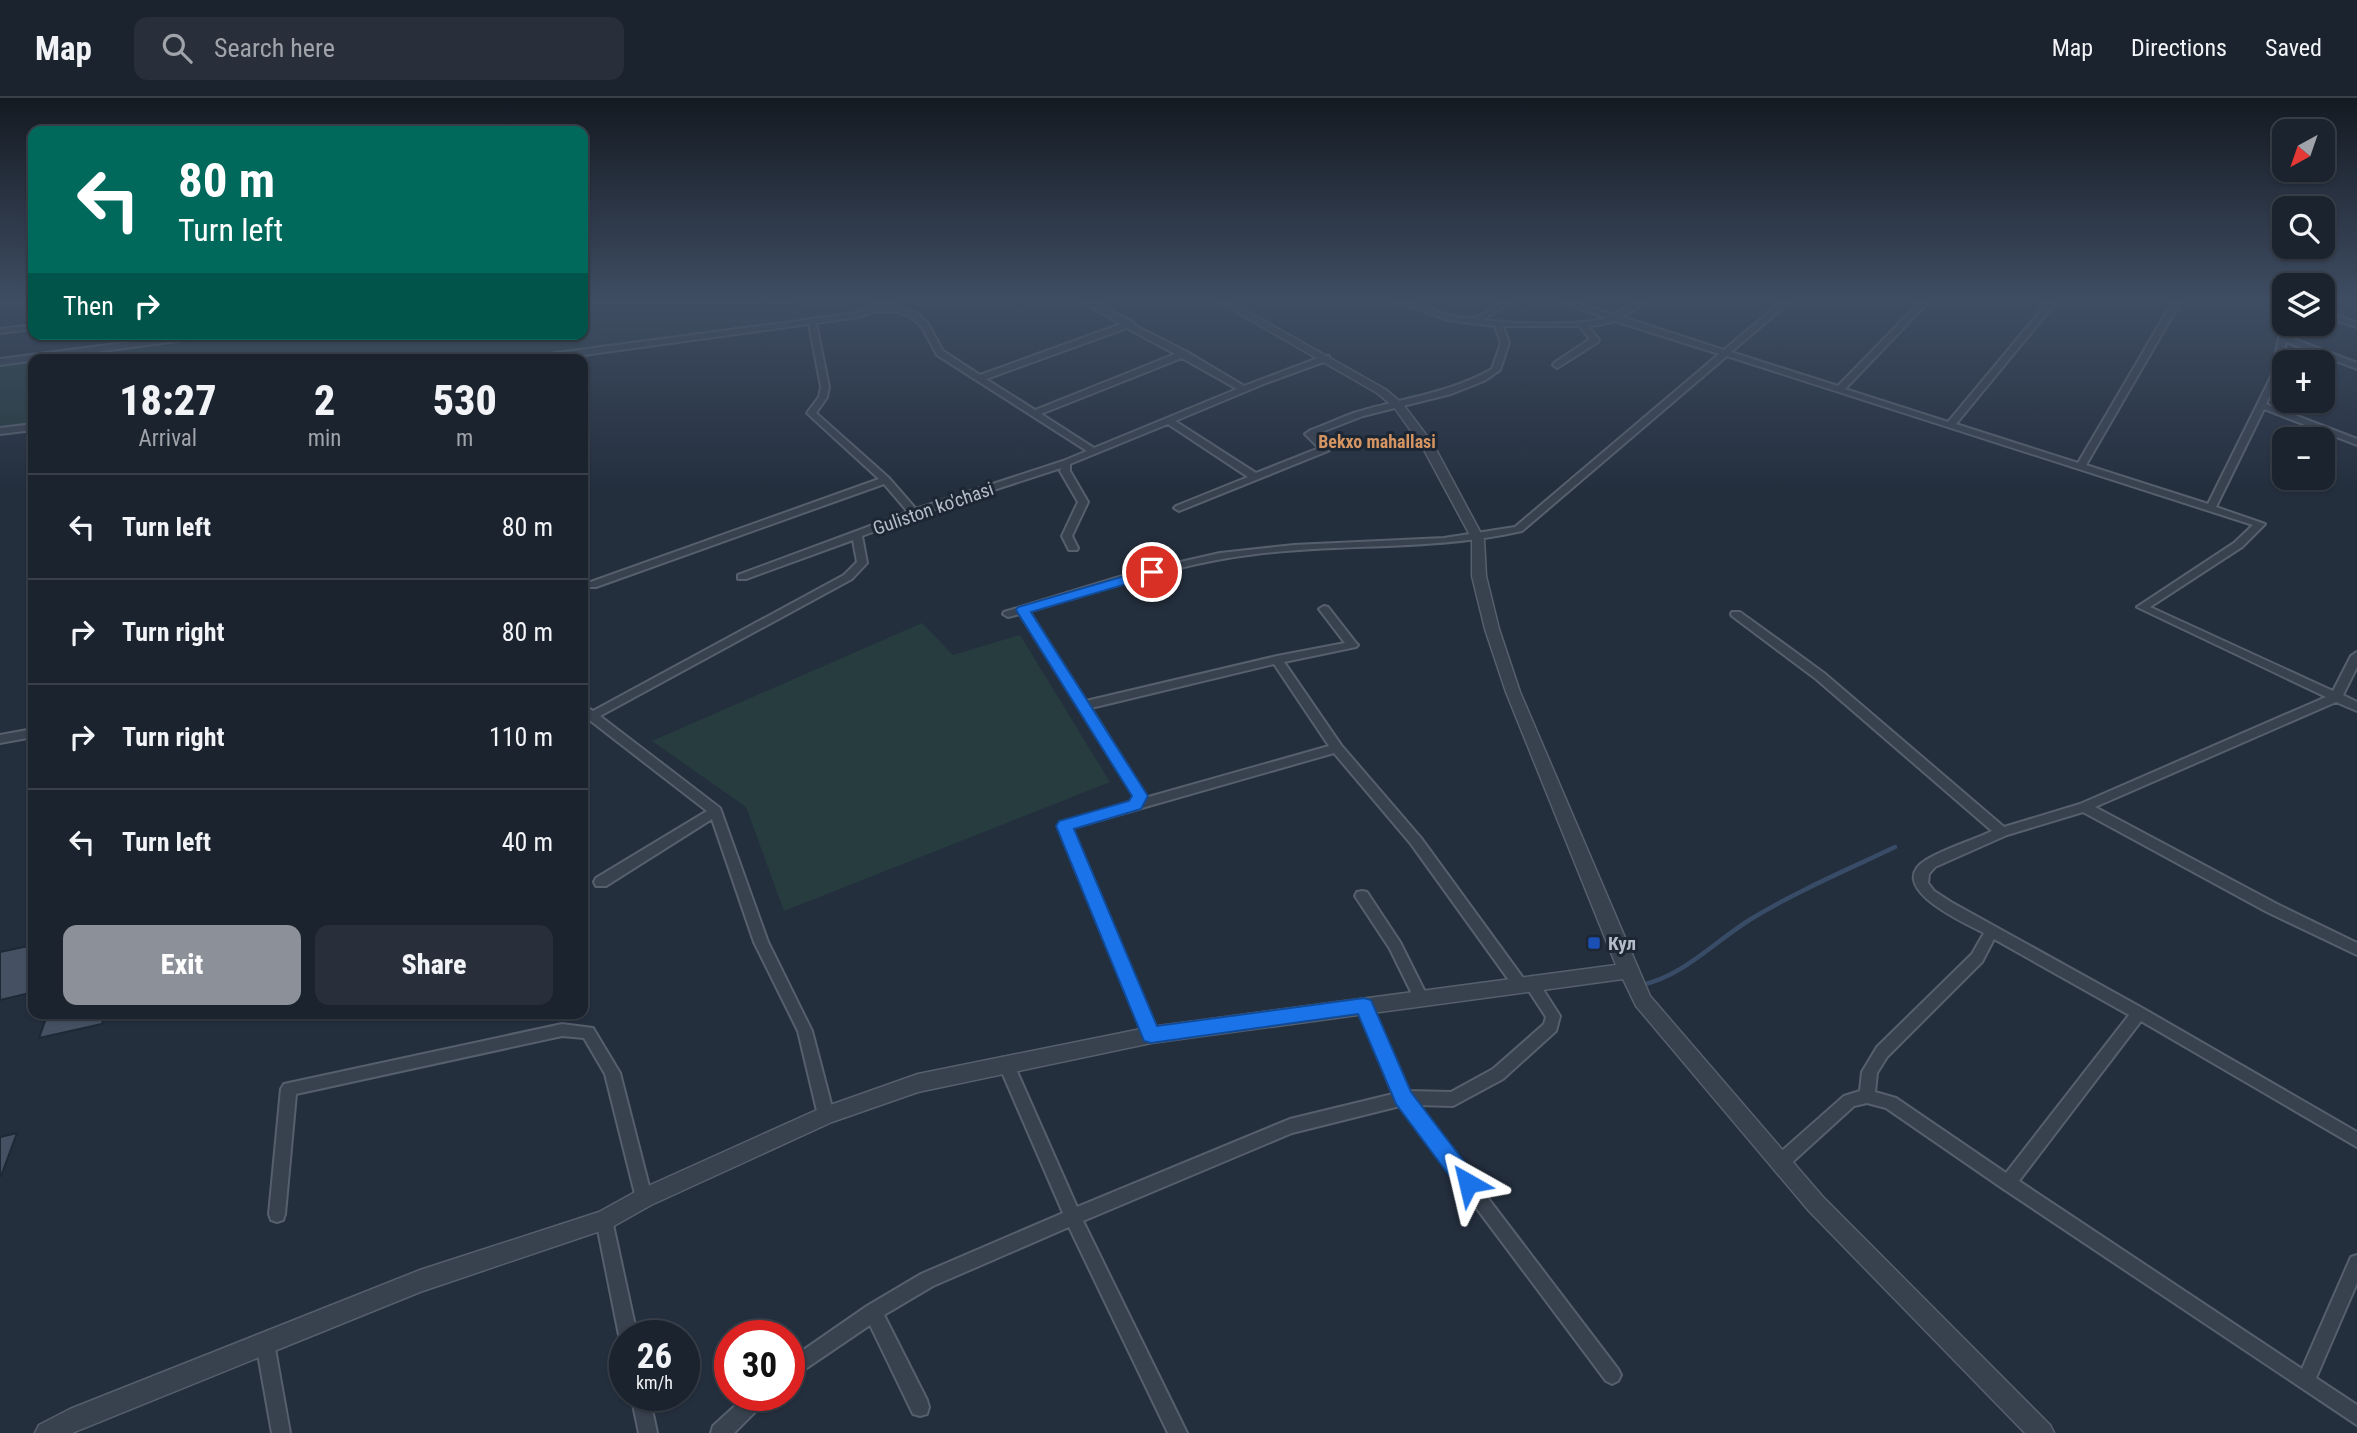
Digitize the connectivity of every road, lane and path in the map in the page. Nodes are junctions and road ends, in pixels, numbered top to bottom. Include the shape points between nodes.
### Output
1 (820, 363) edge
2 (955, 363) edge
3 (1021, 363) edge
4 (1161, 363) edge
5 (1200, 363) edge
6 (1312, 363) edge
7 (1336, 363) edge
8 (1498, 363) edge
9 (1561, 363) edge
10 (1716, 363) edge
11 (1757, 363) edge
12 (1865, 363) edge
13 (2001, 363) edge
14 (2141, 363) edge
15 (2278, 363) edge
16 (1558, 365) dead end
17 (978, 379) junction
18 (1244, 389) junction
19 (1840, 389) junction
20 (1398, 405) junction
21 (2261, 405) junction
22 (1033, 414) junction
23 (1168, 420) junction
24 (1951, 424) junction
25 (28, 428) edge
26 (0, 431) edge
27 (2357, 433) edge
28 (2352, 440) edge
29 (1093, 451) junction
30 (1066, 463) junction
31 (2081, 466) junction
32 (1254, 476) junction
33 (886, 480) junction
34 (1180, 508) dead end
35 (2211, 508) junction
36 (914, 513) junction
37 (857, 535) junction
38 (1478, 539) junction
39 (1073, 548) dead end
40 (742, 577) dead end
41 (593, 584) dead end
42 (1324, 609) dead end
43 (1023, 610) junction
44 (1009, 614) dead end
45 (1737, 614) dead end
46 (2357, 656) edge
47 (1277, 660) junction
48 (2336, 698) junction
49 (1083, 706) junction
50 (2357, 708) edge
51 (588, 711) edge
52 (588, 713) edge
53 (28, 734) edge
54 (0, 738) edge
55 (1337, 748) junction
56 (1135, 805) junction
57 (2084, 807) junction
58 (716, 811) junction
59 (2002, 832) junction
60 (601, 882) dead end
61 (1362, 896) dead end
62 (1992, 932) junction
63 (2357, 949) edge
64 (1628, 971) junction
65 (1527, 985) junction
66 (1421, 998) junction
67 (1364, 1006) junction
68 (2139, 1013) junction
69 (1151, 1035) junction
70 (1006, 1063) junction
71 (1867, 1096) junction
72 (1404, 1098) junction
73 (826, 1115) junction
74 (2357, 1140) edge
75 (1782, 1162) junction
76 (2008, 1183) junction
77 (644, 1198) junction
78 (277, 1214) dead end
79 (1073, 1217) junction
80 (604, 1220) junction
81 (2357, 1263) edge
82 (873, 1312) junction
83 (625, 1320) edge
84 (265, 1343) junction
85 (805, 1360) edge
86 (1612, 1375) dead end
87 (2306, 1381) junction
88 (920, 1407) dead end
89 (643, 1411) edge
90 (743, 1411) edge
91 (2357, 1416) edge
92 (52, 1432) edge
93 (281, 1433) edge
94 (648, 1433) edge
95 (720, 1433) edge
96 (1178, 1433) edge
97 (2042, 1433) edge

1 - 33 street via 825,387 811,413
2 - 17 street
3 - 17 street
4 - 22 street
5 - 18 street
6 - 18 street, Guliston ko'chasi
7 - 20 street
8 - 20 street via 1496,370 1475,381
9 - 16 street
10 - 38 street via 1518,529
11 - 19 street
12 - 19 street
13 - 24 street
14 - 31 street
15 - 21 street
17 - 22 street
18 - 23 street, Guliston ko'chasi
19 - 24 street
20 - 32 street via 1314,432 1310,435 1325,449
20 - 38 street via 1429,447
21 - 28 street
21 - 35 street
22 - 29 street
23 - 29 street, Guliston ko'chasi
23 - 32 street
24 - 31 street
25 - 26 street
27 - 28 street
29 - 30 street, Guliston ko'chasi
30 - 36 street, Guliston ko'chasi
30 - 39 street via 1065,471 1083,502 1067,536
31 - 35 street
32 - 34 street
33 - 36 street
33 - 41 street
35 - 48 street via 2260,524 2238,545 2142,607
36 - 37 street, Guliston ko'chasi
37 - 40 street
37 - 51 street, Guliston ko'chasi via 862,563 848,577
38 - 43 street via 1220,555
38 - 64 street via 1479,576 1513,692
42 - 47 street via 1352,645
43 - 44 street
43 - 49 street
45 - 59 street via 1820,676
46 - 48 street
47 - 49 street
47 - 55 street
48 - 50 street
48 - 57 street
49 - 56 street via 1140,796
52 - 58 street
53 - 54 street
55 - 56 street
55 - 65 street
56 - 69 street via 1065,826
57 - 59 street
57 - 63 street
58 - 60 street
58 - 73 street via 761,942 805,1031
59 - 62 street via 1930,864 1922,872 1921,884 1929,895
61 - 66 street via 1395,946
62 - 68 street
62 - 71 street via 1977,958 1882,1052 1870,1072
64 - 65 street
64 - 75 street via 1643,1001
65 - 66 street
65 - 72 street via 1553,1016 1551,1027 1507,1066 1453,1099
66 - 67 street
67 - 69 street
67 - 72 street
68 - 74 street
68 - 76 street
69 - 70 street
70 - 73 street via 918,1083
70 - 79 street
71 - 75 street via 1849,1101
71 - 76 street via 1891,1103
72 - 79 street via 1290,1126
72 - 86 street
73 - 77 street
75 - 97 street via 1816,1204
76 - 87 street
77 - 78 street via 612,1073 588,1032 562,1030 289,1089
77 - 80 street
79 - 82 street via 928,1280
79 - 96 street
80 - 83 street
80 - 84 street via 420,1281
81 - 87 street
82 - 85 street
82 - 88 street
84 - 92 street
84 - 93 street
87 - 91 street
89 - 94 street
90 - 95 street

